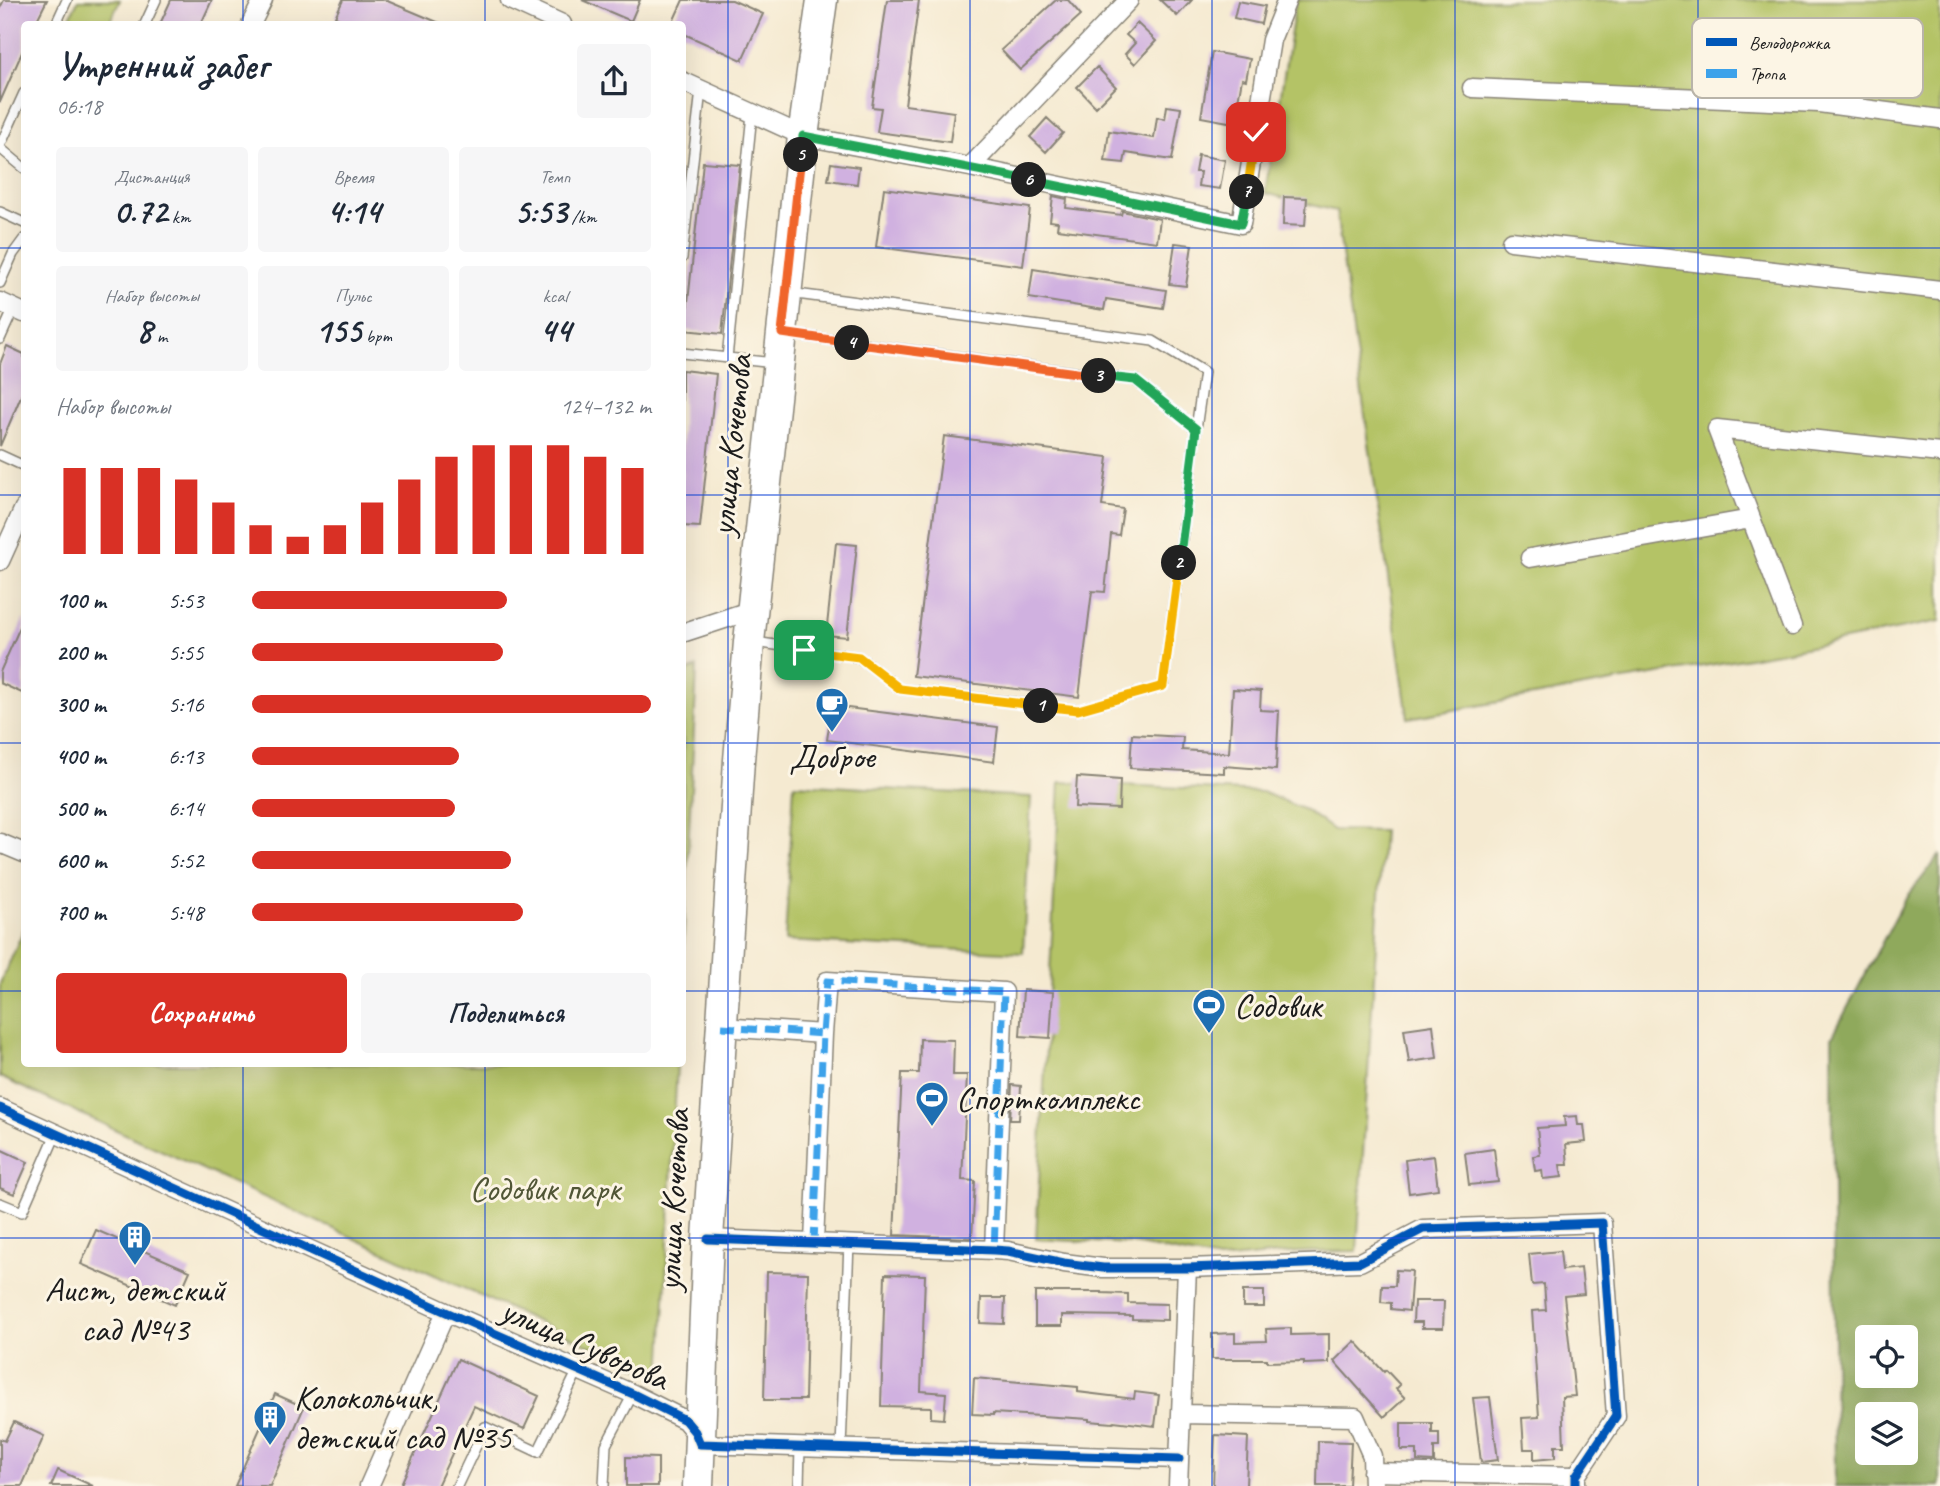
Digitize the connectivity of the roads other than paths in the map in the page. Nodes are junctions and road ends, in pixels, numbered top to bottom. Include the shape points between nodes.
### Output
1 (67, 0) edge
2 (156, 0) edge
3 (263, 0) edge
4 (510, 0) edge
5 (822, 0) edge
6 (1129, 0) edge
7 (1287, 0) edge
8 (57, 21) edge
9 (146, 21) edge
10 (252, 21) edge
11 (556, 21) edge
12 (686, 83) edge
13 (1472, 88) dead end
14 (701, 90) junction
15 (1692, 98) edge
16 (1703, 98) edge
17 (21, 100) edge
18 (752, 114) junction
19 (1940, 119) edge
20 (803, 136) junction
21 (0, 147) edge
22 (21, 165) edge
23 (970, 167) junction
24 (0, 212) edge
25 (21, 222) edge
26 (686, 223) edge
27 (1511, 241) dead end
28 (21, 243) edge
29 (0, 284) edge
30 (1940, 290) edge
31 (786, 293) junction
32 (13, 307) edge
33 (782, 333) junction
34 (0, 339) edge
35 (686, 353) edge
36 (727, 358) junction
37 (779, 363) junction
38 (1196, 429) junction
39 (1940, 453) edge
40 (0, 455) edge
41 (21, 465) edge
42 (21, 515) edge
43 (1751, 519) junction
44 (1530, 558) dead end
45 (0, 561) edge
46 (752, 610) junction
47 (1792, 626) dead end
48 (686, 632) edge
49 (749, 642) junction
50 (0, 843) edge
51 (21, 852) edge
52 (722, 1027) junction
53 (823, 1034) junction
54 (0, 1108) edge
55 (57, 1134) junction
56 (0, 1203) edge
57 (708, 1239) junction
58 (814, 1242) junction
59 (849, 1243) junction
60 (994, 1250) junction
61 (1187, 1268) junction
62 (446, 1312) junction
63 (579, 1369) junction
64 (633, 1394) junction
65 (1181, 1414) junction
66 (696, 1422) junction
67 (800, 1447) junction
68 (841, 1448) junction
69 (1179, 1459) junction
70 (1372, 1479) edge
71 (1576, 1481) edge
72 (369, 1486) edge
73 (457, 1486) edge
74 (604, 1486) edge
75 (698, 1486) edge
76 (799, 1486) edge
77 (1178, 1486) edge

1 - 8 lane
2 - 9 lane
3 - 10 street
4 - 11 street
5 - 20 main road, улица Кочетова
6 - 23 street
7 - 23 street via 1271,40 1241,224
12 - 14 street
13 - 15 street
14 - 18 street
14 - 26 lane
16 - 19 street via 1819,103
17 - 21 lane
18 - 20 street
18 - 36 lane
20 - 23 street
20 - 31 main road, улица Кочетова
21 - 22 lane
24 - 25 lane
27 - 30 street
28 - 29 lane
31 - 33 main road, улица Кочетова
31 - 38 lane via 1153,341 1204,372
32 - 34 lane
33 - 37 main road, улица Кочетова
33 - 38 lane via 1135,380
35 - 36 lane
36 - 37 lane
37 - 46 main road, улица Кочетова
38 - 49 lane via 1163,686 1078,710 900,689 859,657
39 - 43 street via 1717,429
40 - 41 lane
42 - 45 street
43 - 44 street
43 - 47 street
46 - 48 street
46 - 49 main road, улица Кочетова
49 - 52 main road, улица Кочетова
50 - 51 street
52 - 53 street
52 - 57 main road, улица Кочетова
53 - 58 street
53 - 60 street via 827,981 1004,992
54 - 55 street, улица Суворова
55 - 56 lane via 22,1212
55 - 62 street, улица Суворова
57 - 58 street
57 - 66 main road, улица Кочетова
58 - 59 street
59 - 60 street
59 - 68 lane
60 - 61 street via 1102,1268
61 - 65 street
61 - 71 street via 1360,1262 1423,1230 1602,1223 1616,1416
62 - 63 street, улица Суворова
62 - 72 street
63 - 64 street, улица Суворова
63 - 73 lane via 538,1452 485,1427
64 - 66 street, улица Суворова
64 - 74 lane via 606,1445
65 - 69 street
65 - 70 street via 1355,1417 1372,1457
66 - 67 street, улица Суворова
66 - 75 main road, улица Кочетова
67 - 68 street, улица Суворова
67 - 76 lane
68 - 69 street, улица Суворова
69 - 77 street
70 - 71 street

